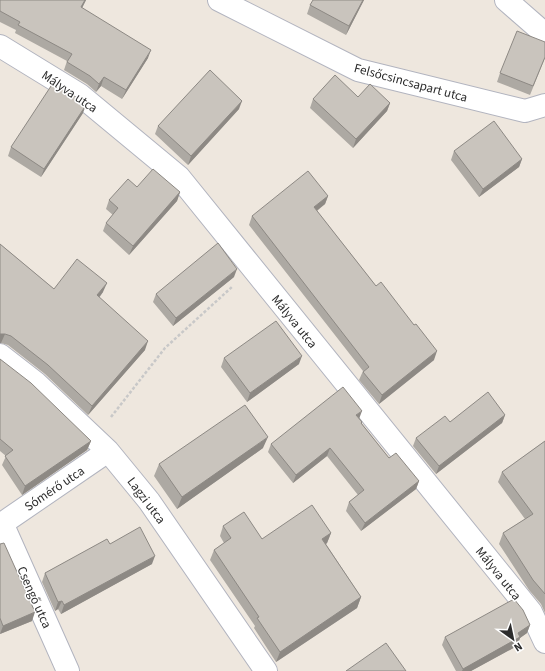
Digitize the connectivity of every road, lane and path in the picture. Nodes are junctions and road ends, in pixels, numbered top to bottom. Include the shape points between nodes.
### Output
1 (219, 0) edge
2 (506, 0) edge
3 (545, 34) edge
4 (0, 46) edge
5 (545, 105) edge
6 (253, 268) junction
7 (0, 355) edge
8 (102, 444) junction
9 (1, 524) edge
10 (545, 642) edge
11 (68, 671) edge
12 (266, 671) edge

1 - 5 street, Felsőcsincsapart utca via 358,70 525,111
2 - 3 street
4 - 6 street, Mályva utca via 80,95 179,177
6 - 8 path via 165,348
6 - 10 street, Mályva utca via 531,612
7 - 8 street, Lagzi utca via 36,383
8 - 9 street, Sómérő utca
8 - 12 street, Lagzi utca via 150,501
9 - 11 street, Csengő utca

